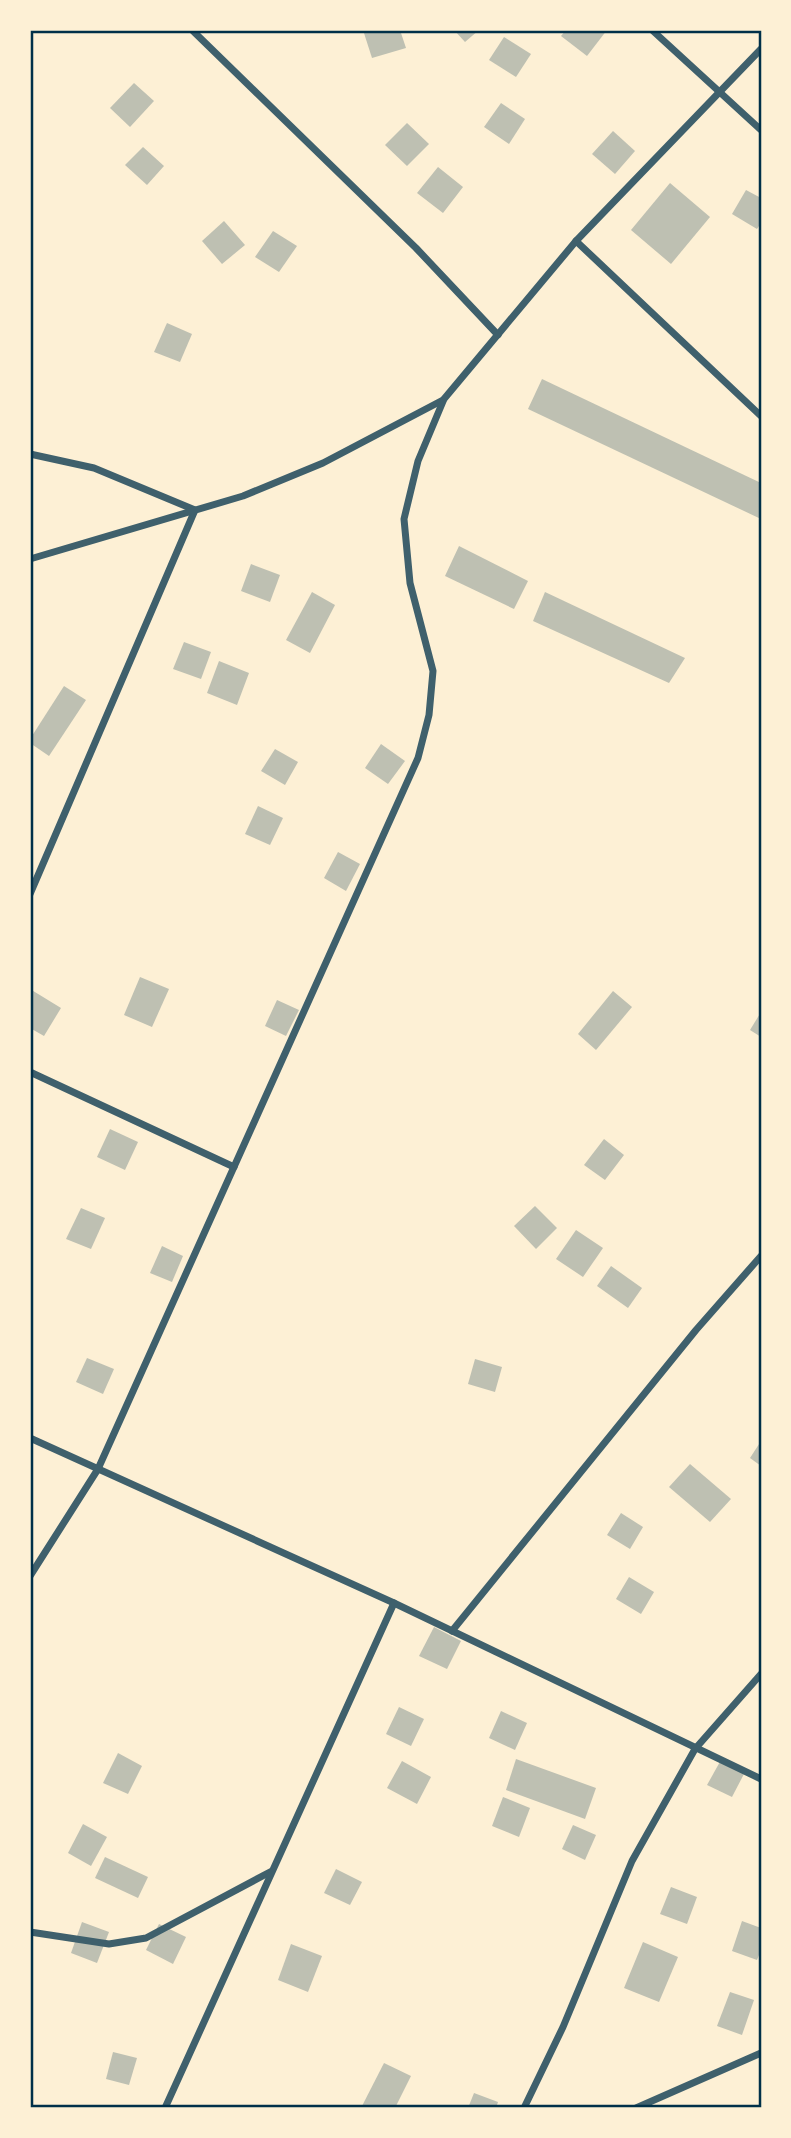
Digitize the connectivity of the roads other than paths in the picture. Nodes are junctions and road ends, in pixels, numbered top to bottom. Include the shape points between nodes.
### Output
1 (192, 30) edge
2 (652, 30) edge
3 (761, 49) edge
4 (722, 92) junction
5 (761, 130) edge
6 (576, 241) junction
7 (498, 335) junction
8 (444, 399) junction
9 (761, 416) edge
10 (30, 454) edge
11 (195, 510) junction
12 (30, 559) edge
13 (30, 894) edge
14 (30, 1072) edge
15 (234, 1167) junction
16 (761, 1257) edge
17 (30, 1438) edge
18 (99, 1469) junction
19 (30, 1576) edge
20 (394, 1603) junction
21 (452, 1630) junction
22 (761, 1674) edge
23 (695, 1749) junction
24 (761, 1779) edge
25 (271, 1872) junction
26 (30, 1932) edge
27 (761, 2053) edge
28 (165, 2108) edge
29 (524, 2108) edge
30 (636, 2108) edge

1 - 7 street via 416,248
2 - 4 street
3 - 4 street
4 - 5 street
4 - 6 street
6 - 7 street
6 - 9 street
7 - 8 street
8 - 11 street via 323,463
8 - 15 street via 418,461 404,519 410,583 433,671 429,715 418,758
10 - 11 street via 94,468
11 - 12 street
11 - 13 street
14 - 15 street
15 - 18 street
16 - 21 street
17 - 18 street
18 - 19 street
18 - 20 street
20 - 21 street
20 - 25 street
21 - 23 street
22 - 23 street
23 - 24 street
23 - 29 street via 632,1861 564,2027
25 - 26 street via 146,1938 109,1944
25 - 28 street
27 - 30 street

